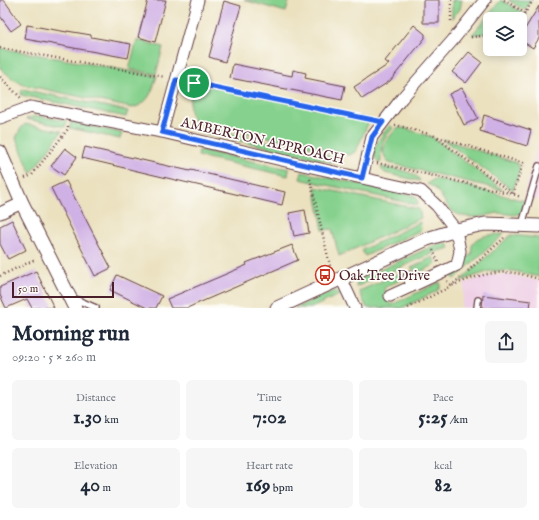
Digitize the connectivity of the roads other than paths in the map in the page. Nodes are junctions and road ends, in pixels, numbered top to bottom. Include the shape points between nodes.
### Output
1 (198, 0) edge
2 (485, 0) edge
3 (0, 118) edge
4 (162, 132) junction
5 (0, 152) edge
6 (539, 166) edge
7 (362, 178) junction
8 (22, 203) junction
9 (0, 213) edge
10 (519, 225) junction
11 (539, 226) edge
12 (456, 230) junction
13 (337, 280) junction
14 (390, 296) dead end
15 (478, 300) dead end
16 (72, 302) edge
17 (96, 308) edge
18 (277, 308) edge
19 (355, 308) edge
20 (477, 308) edge

1 - 4 street
2 - 7 street via 372,137
3 - 4 street, AMBERTON APPROACH via 30,107
4 - 7 street, AMBERTON APPROACH
5 - 8 street
6 - 10 lane
7 - 12 street, AMBERTON APPROACH via 421,191
8 - 9 street
8 - 16 street
10 - 11 street
10 - 12 street via 485,224
12 - 13 street via 427,238
12 - 14 street via 460,251 457,265 411,282
13 - 18 street
13 - 19 street
15 - 20 lane
16 - 17 lane

